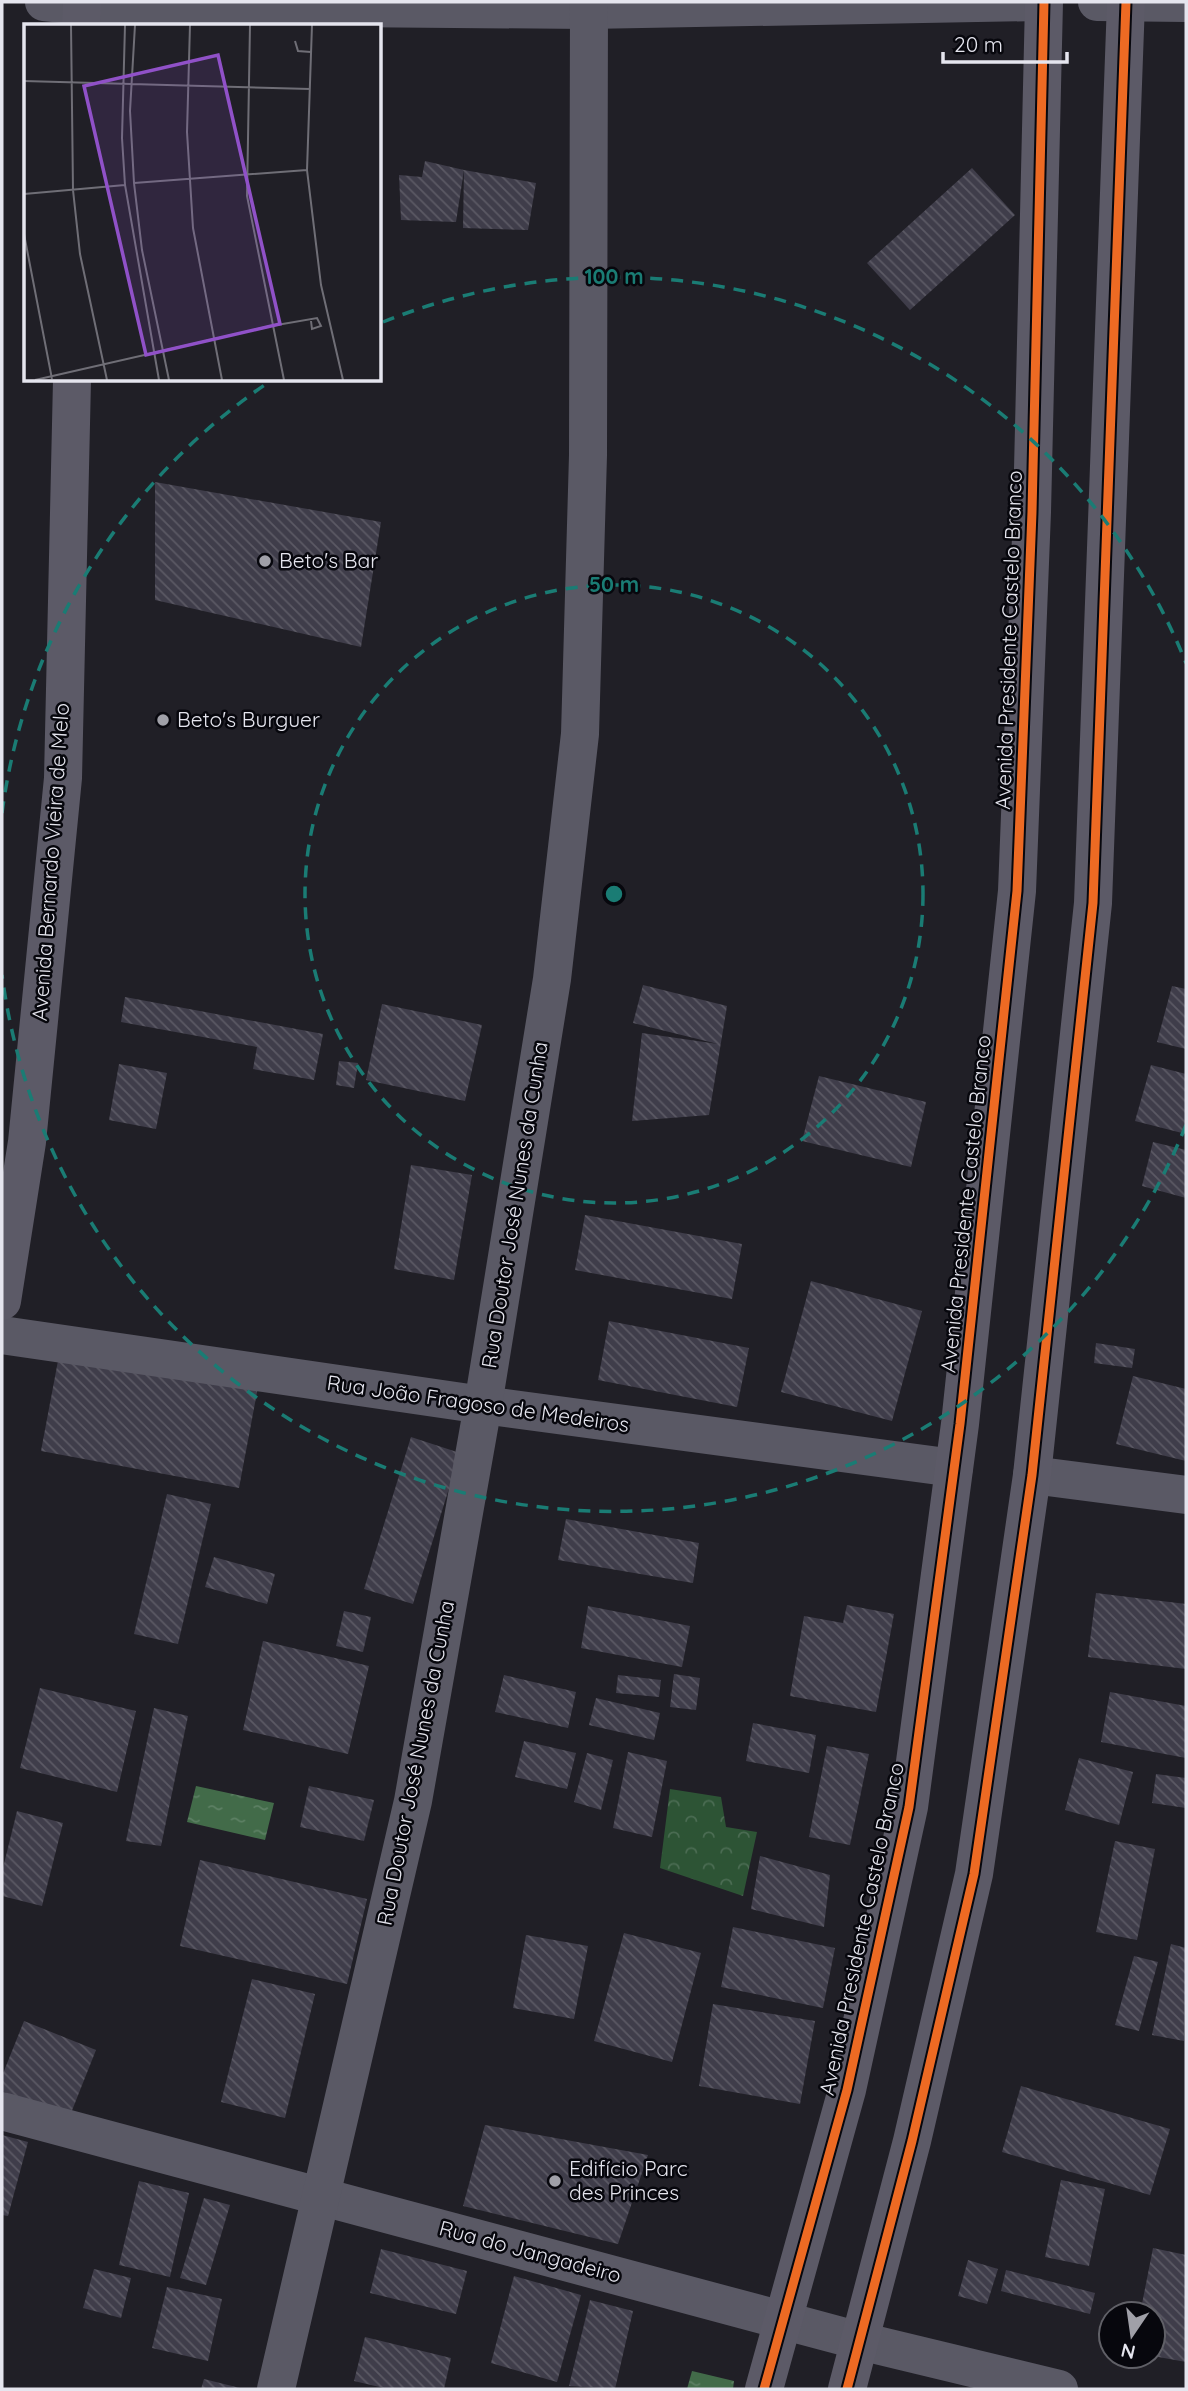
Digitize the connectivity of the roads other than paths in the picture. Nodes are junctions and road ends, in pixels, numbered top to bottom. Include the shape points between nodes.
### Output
1 (44, 2) edge
2 (1037, 2) edge
3 (1044, 2) edge
4 (1097, 2) edge
5 (1126, 2) edge
6 (1186, 3) edge
7 (588, 6) edge
8 (82, 11) edge
9 (72, 382) edge
10 (2, 1301) edge
11 (2, 1335) edge
12 (483, 1405) junction
13 (954, 1468) junction
14 (1032, 1475) junction
15 (1186, 1495) edge
16 (2, 2111) edge
17 (320, 2197) junction
18 (782, 2319) junction
19 (860, 2341) junction
20 (276, 2389) edge
21 (764, 2389) edge
22 (847, 2389) edge
23 (1059, 2389) edge

1 - 8 street
2 - 7 street
3 - 13 main road, Avenida Presidente Castelo Branco via 1017,891
4 - 5 street
5 - 6 street
5 - 14 main road via 1093,903
7 - 8 street
7 - 12 street, Rua Doutor José Nunes da Cunha via 588,455 580,734 552,979
9 - 10 main road, Avenida Bernardo Vieira de Melo via 62,778 27,1142
11 - 12 street, Rua João Fragoso de Medeiros
12 - 13 street, Rua João Fragoso de Medeiros
12 - 17 street, Rua Doutor José Nunes da Cunha via 413,1801
13 - 18 main road, Avenida Presidente Castelo Branco via 909,1807 847,2090
14 - 15 street
14 - 19 main road via 974,1874
16 - 17 street, Rua do Jangadeiro
17 - 18 street, Rua do Jangadeiro
17 - 20 street, Rua Doutor José Nunes da Cunha
18 - 19 street, Rua do Jangadeiro
18 - 21 main road, Avenida Presidente Castelo Branco
19 - 22 main road
19 - 23 street, Rua do Jangadeiro

